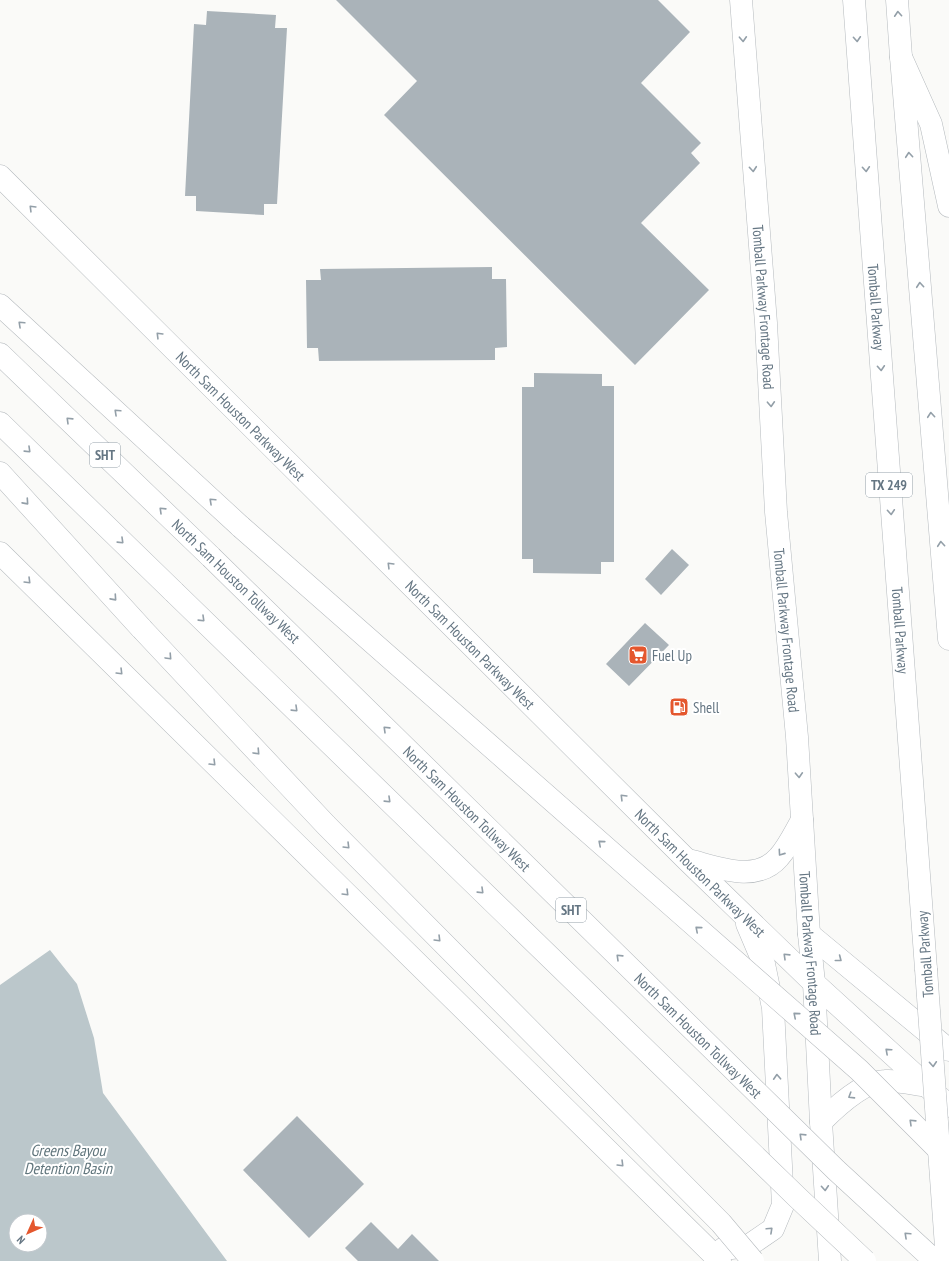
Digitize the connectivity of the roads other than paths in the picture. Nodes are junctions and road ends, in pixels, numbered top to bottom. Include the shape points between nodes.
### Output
1 (741, 0) edge
2 (854, 0) edge
3 (897, 0) edge
4 (901, 57) junction
5 (0, 176) edge
6 (949, 206) edge
7 (0, 305) edge
8 (0, 354) edge
9 (0, 423) edge
10 (0, 473) edge
11 (0, 553) edge
12 (949, 639) edge
13 (802, 820) junction
14 (687, 860) junction
15 (743, 914) junction
16 (809, 934) junction
17 (814, 983) junction
18 (949, 1050) edge
19 (928, 1086) junction
20 (949, 1106) edge
21 (821, 1122) junction
22 (949, 1160) edge
23 (696, 1238) junction
24 (720, 1261) edge
25 (753, 1261) edge
26 (830, 1261) edge
27 (865, 1261) edge
28 (935, 1261) edge
29 (947, 1261) edge

1 -> 13 main road, Tomball Parkway Frontage Road via 766,323 776,512 797,736
2 -> 29 main road, Tomball Parkway / TX 249, bridge
4 -> 3 main road
4 - 6 main road via 931,124
12 -> 4 main road
14 -> 5 main road, North Sam Houston Parkway West
22 -> 7 main road, bridge via 859,1070 241,527
28 -> 8 main road, North Sam Houston Tollway West / SHT, bridge via 836,1170 211,557
9 -> 27 main road, bridge
10 -> 25 main road, bridge via 326,825 721,1223
11 -> 23 main road
13 -> 14 main road via 779,857 768,868 755,872 732,871
13 - 16 main road, Tomball Parkway Frontage Road
14 - 15 main road, North Sam Houston Parkway West
17 -> 15 main road, North Sam Houston Parkway West
23 -> 15 main road via 723,1249 748,1246 773,1229 784,1205 773,1008 764,964
16 - 17 main road, Tomball Parkway Frontage Road
16 -> 18 main road
19 -> 17 main road, North Sam Houston Parkway West
17 - 21 main road, Tomball Parkway Frontage Road
19 - 20 main road, North Sam Houston Parkway West
19 -> 21 main road via 883,1080 842,1101
21 -> 26 main road, Tomball Parkway Frontage Road
23 - 24 main road

